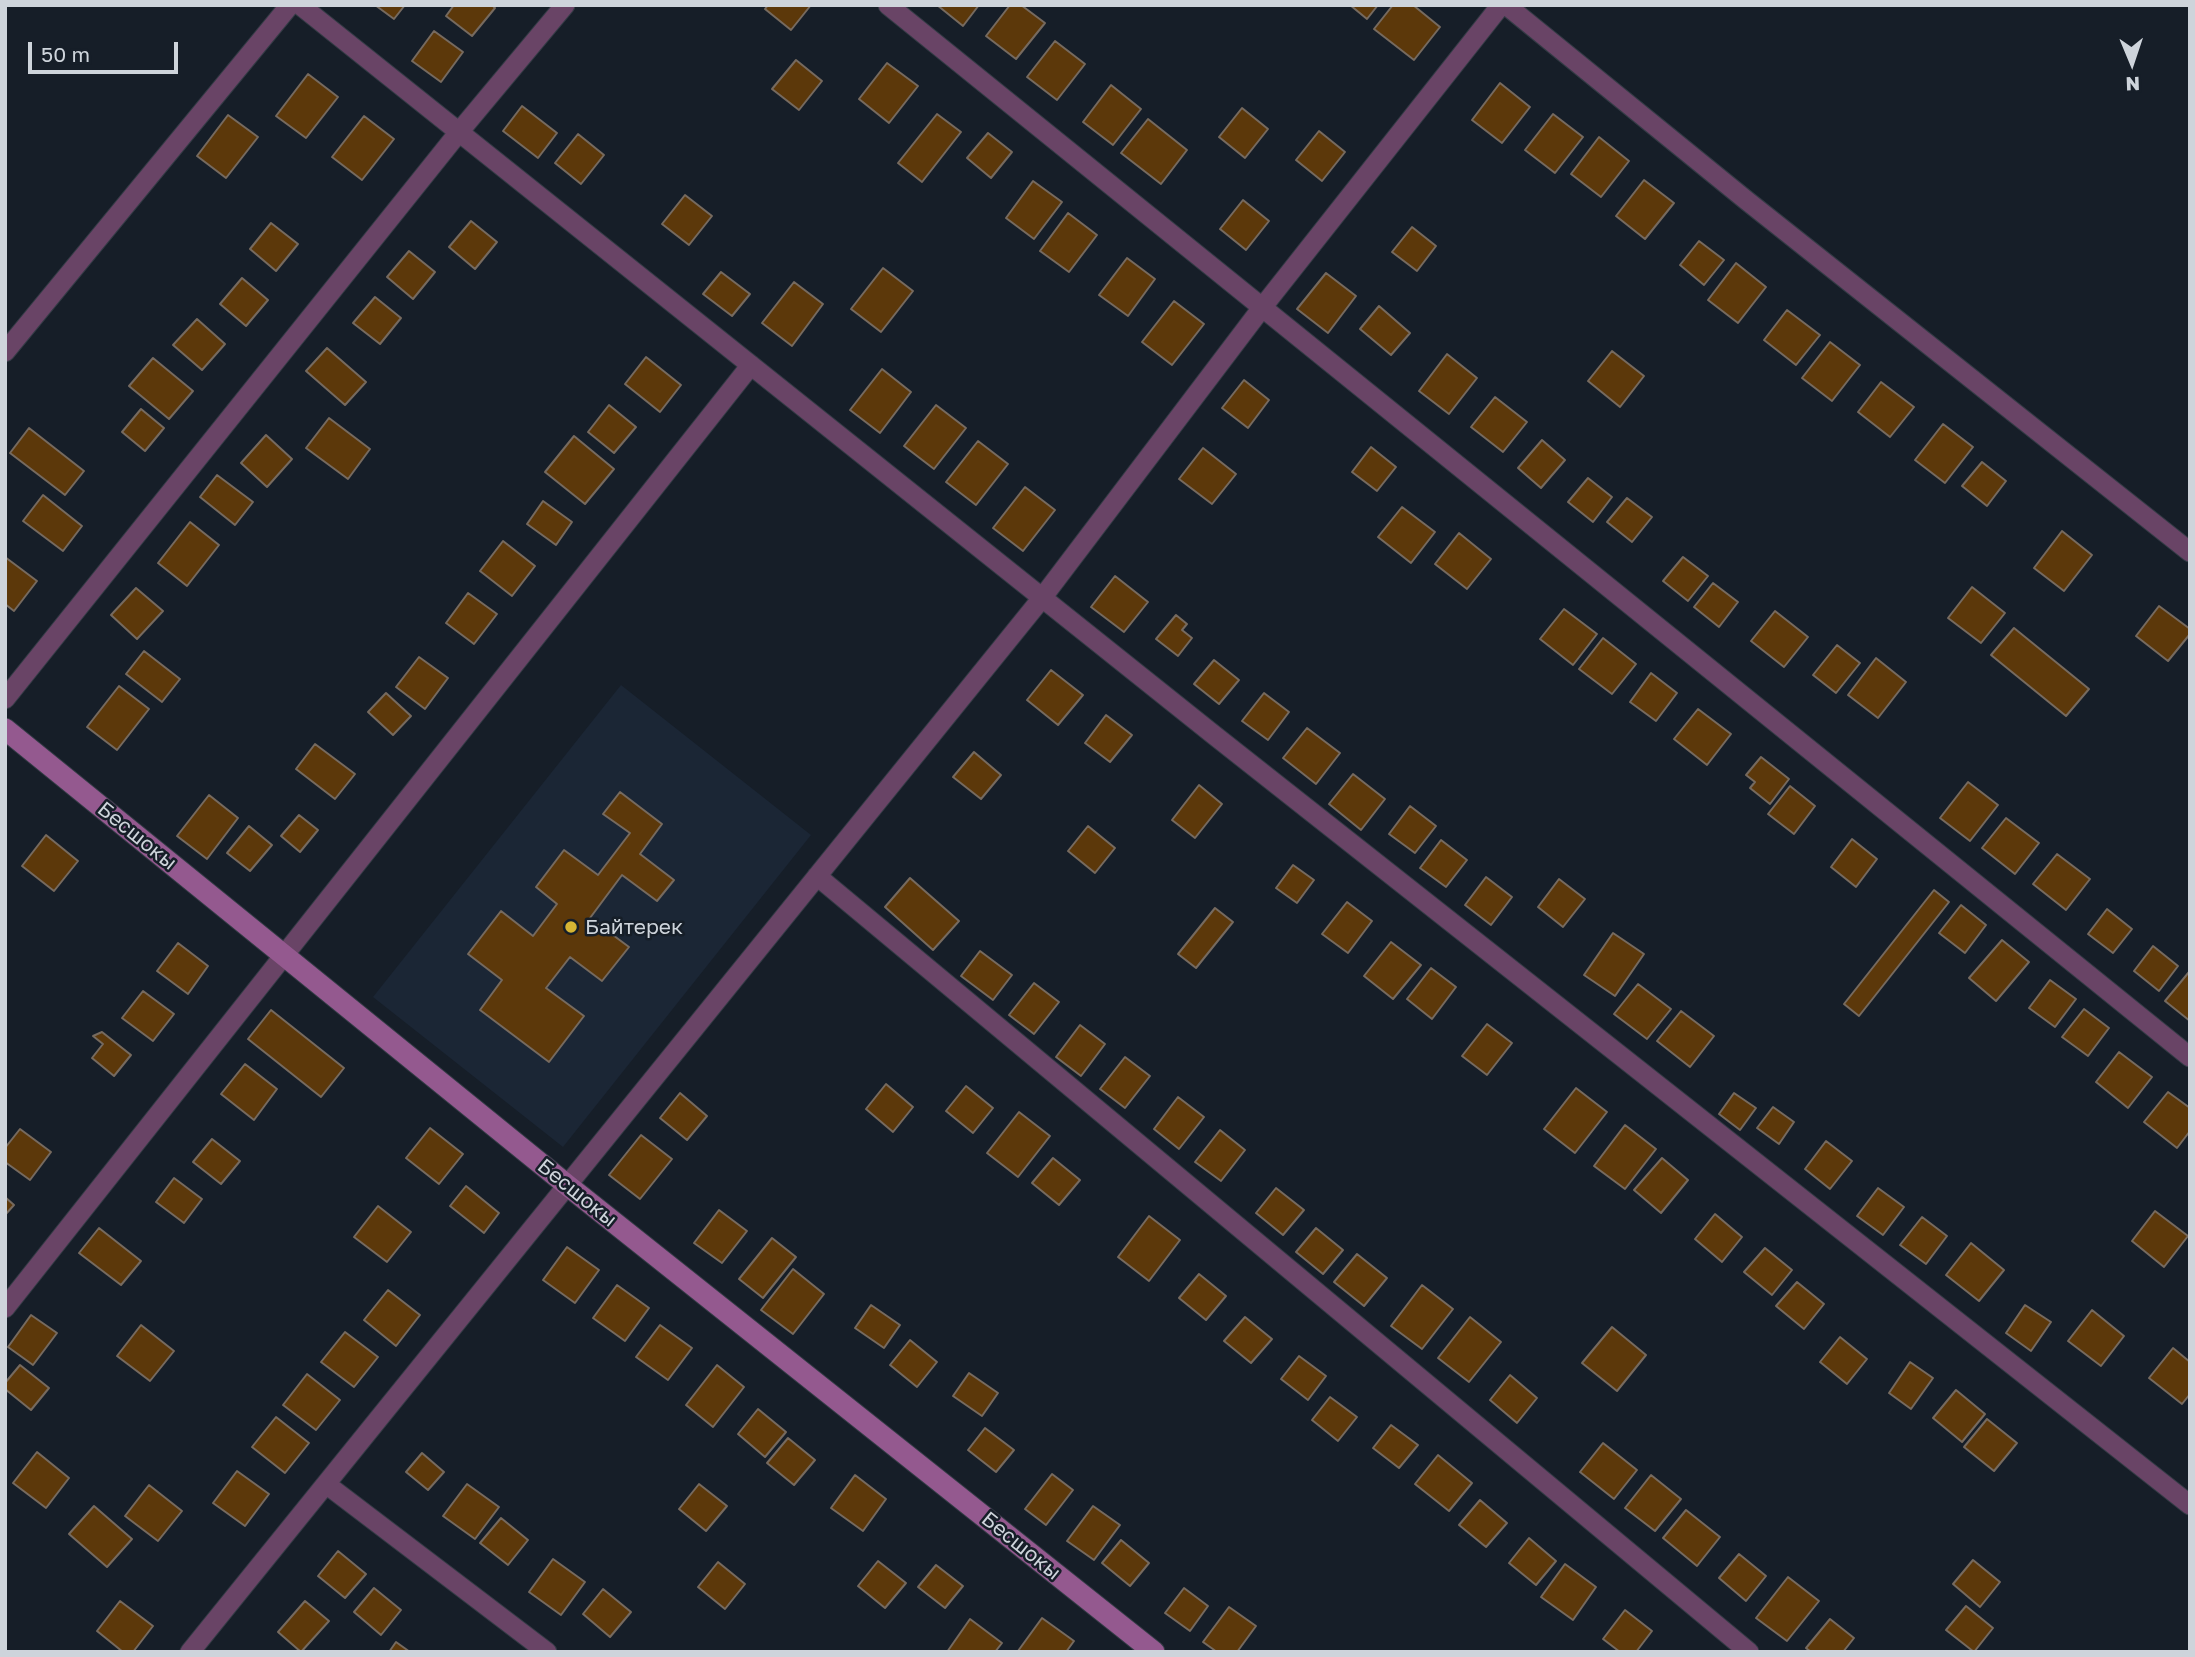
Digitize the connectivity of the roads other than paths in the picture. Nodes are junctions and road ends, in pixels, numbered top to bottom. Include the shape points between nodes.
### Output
1 (290, 5) edge
2 (300, 5) edge
3 (565, 5) edge
4 (888, 5) edge
5 (1504, 5) edge
6 (459, 132) junction
7 (1261, 309) junction
8 (5, 352) edge
9 (751, 365) junction
10 (2190, 552) edge
11 (1042, 598) junction
12 (5, 699) edge
13 (5, 729) edge
14 (817, 876) junction
15 (285, 956) junction
16 (2190, 1058) edge
17 (567, 1185) junction
18 (5, 1308) edge
19 (326, 1483) junction
20 (2190, 1505) edge
21 (190, 1652) edge
22 (547, 1652) edge
23 (1154, 1652) edge
24 (1749, 1652) edge

1 - 8 street
2 - 6 street
3 - 6 street
4 - 7 street
5 - 7 street
5 - 10 street
6 - 9 street
6 - 12 street
7 - 11 street
7 - 16 street
9 - 11 street
9 - 15 street
11 - 14 street
11 - 20 street
13 - 15 street, Бесшокы
14 - 17 street
14 - 24 street
15 - 17 street, Бесшокы
15 - 18 street
17 - 19 street
17 - 23 street, Бесшокы
19 - 21 street
19 - 22 street

